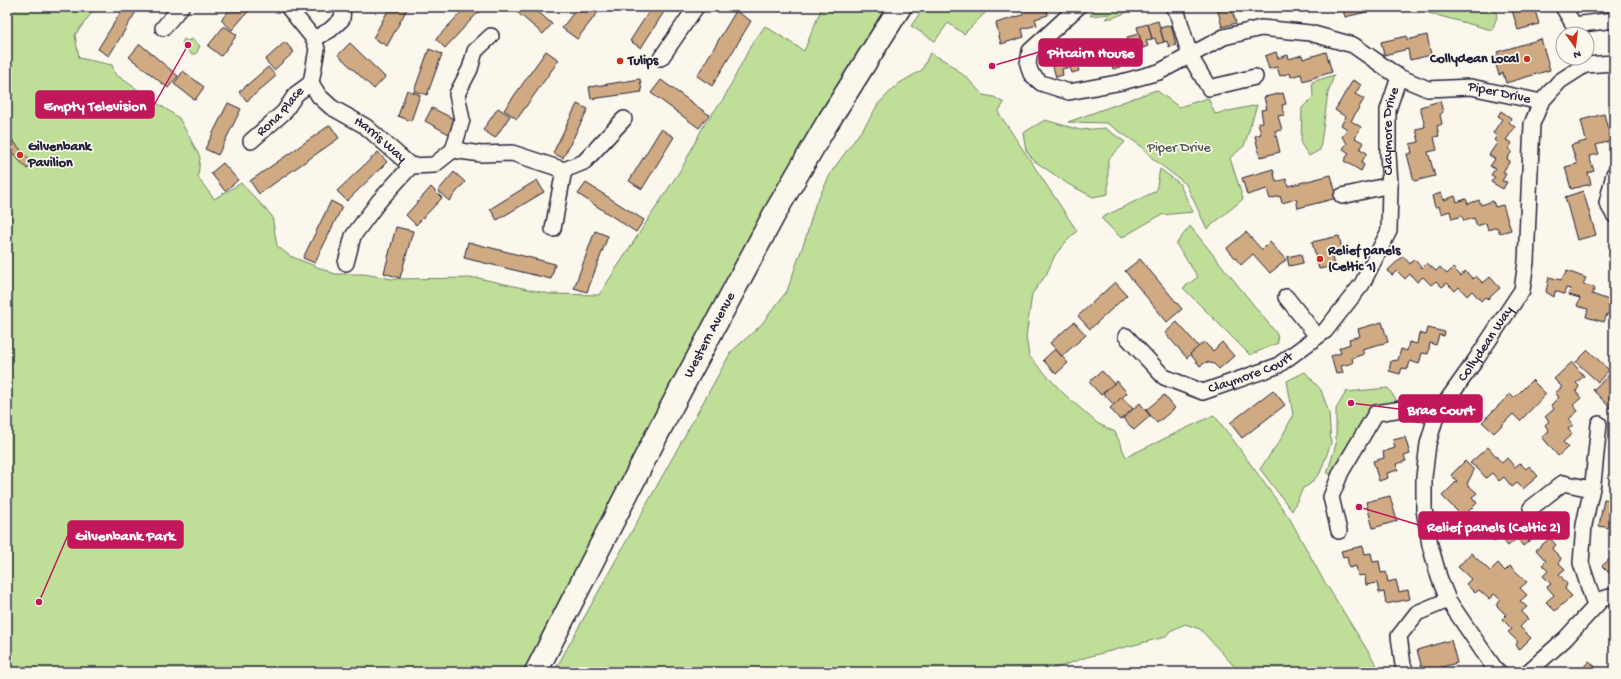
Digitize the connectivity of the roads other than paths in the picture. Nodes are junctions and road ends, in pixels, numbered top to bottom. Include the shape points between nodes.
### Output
1 (181, 7) edge
2 (288, 7) edge
3 (343, 7) edge
4 (696, 7) edge
5 (900, 7) edge
6 (1078, 7) edge
7 (1173, 7) edge
8 (1563, 7) edge
9 (1614, 20) edge
10 (163, 28) dead end
11 (491, 36) dead end
12 (314, 39) junction
13 (1190, 56) junction
14 (661, 58) dead end
15 (1614, 63) edge
16 (1255, 77) dead end
17 (1399, 77) junction
18 (311, 83) junction
19 (1541, 102) junction
20 (624, 119) dead end
21 (251, 141) dead end
22 (453, 150) junction
23 (410, 166) junction
24 (564, 170) junction
25 (1614, 174) edge
26 (1390, 185) junction
27 (1342, 196) dead end
28 (1614, 214) edge
29 (552, 229) dead end
30 (346, 263) dead end
31 (1286, 297) dead end
32 (1126, 336) dead end
33 (1317, 336) junction
34 (1436, 416) junction
35 (1599, 424) dead end
36 (1591, 489) junction
37 (1531, 508) dead end
38 (1339, 531) dead end
39 (1614, 596) edge
40 (1448, 600) junction
41 (1595, 606) junction
42 (536, 672) edge
43 (1406, 672) edge
44 (1499, 672) edge
45 (1528, 672) edge

1 - 10 street
2 - 12 street
3 - 12 street via 342,19
4 - 14 street
5 - 42 main road, Western Avenue via 776,211 665,418
6 - 13 street, Piper Drive via 1030,51 1028,64 1031,74 1040,83 1069,92 1114,84 1159,72
7 - 13 street via 1177,12
8 - 9 street via 1574,25
11 - 22 street via 474,51 470,70 457,94 462,120
12 - 18 street via 317,49
13 - 16 street via 1209,88
13 - 17 street, Piper Drive via 1224,37 1261,28 1310,33 1353,45
15 - 19 street, Collydean Way via 1585,65 1560,82
17 - 19 street, Piper Drive via 1428,88 1471,87
17 - 26 street, Claymore Drive via 1388,110
18 - 21 street, Rona Place via 296,94 284,112
18 - 23 street, Harris Way via 330,107 365,126
19 - 34 street, Collydean Way via 1532,124 1526,262 1522,290
20 - 24 street via 584,162
22 - 23 street, Harris Way via 434,165
22 - 24 street via 481,154 512,153
23 - 30 street via 378,201 353,236
24 - 29 street
25 - 28 street via 1606,203
26 - 27 street, Claymore Drive
26 - 33 street, Claymore Drive via 1389,231 1362,284 1325,331
31 - 33 street
32 - 33 street, Claymore Court via 1164,377 1203,392 1277,366
34 - 38 street via 1402,409 1376,413 1341,472 1331,498
34 - 40 street, Collydean Way via 1425,464 1424,509 1430,545
35 - 36 street
36 - 37 street via 1563,483
36 - 41 street via 1584,525 1581,563
39 - 41 street via 1602,599
40 - 43 street via 1417,613 1399,636
40 - 44 street, Collydean Way
41 - 45 street via 1565,639

